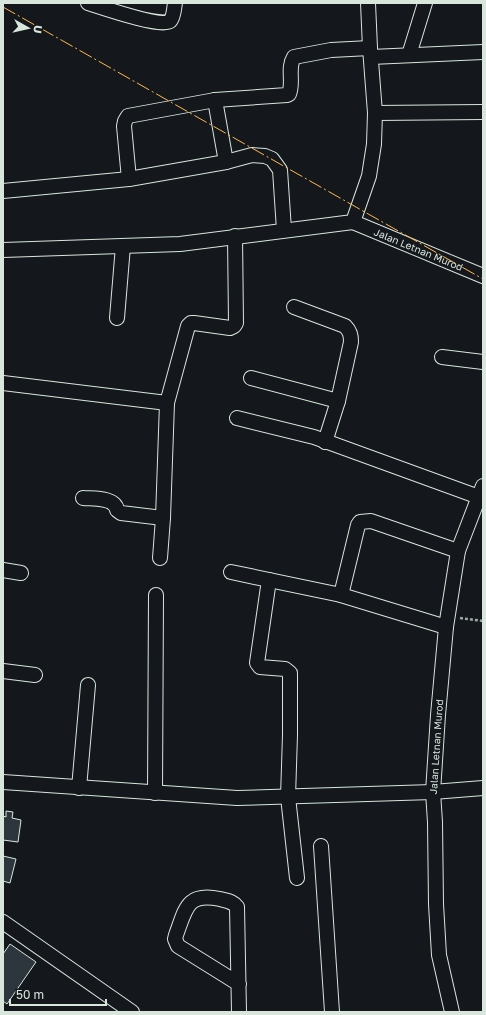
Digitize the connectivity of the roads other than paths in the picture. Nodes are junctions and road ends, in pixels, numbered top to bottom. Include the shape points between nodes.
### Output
1 (88, 3) edge
2 (175, 3) edge
3 (368, 3) edge
4 (426, 3) edge
5 (370, 52) junction
6 (483, 52) edge
7 (410, 55) junction
8 (215, 100) junction
9 (483, 112) edge
10 (375, 113) junction
11 (226, 162) junction
12 (129, 179) junction
13 (3, 191) edge
14 (354, 222) junction
15 (284, 230) junction
16 (235, 236) junction
17 (123, 246) junction
18 (3, 250) edge
19 (483, 276) edge
20 (294, 307) dead end
21 (117, 318) dead end
22 (442, 356) dead end
23 (483, 362) edge
24 (251, 378) dead end
25 (3, 383) edge
26 (338, 401) junction
27 (167, 403) junction
28 (238, 418) dead end
29 (325, 442) junction
30 (481, 492) edge
31 (83, 498) dead end
32 (163, 518) junction
33 (458, 551) junction
34 (160, 558) dead end
35 (3, 570) edge
36 (231, 572) dead end
37 (21, 573) dead end
38 (269, 580) junction
39 (156, 595) dead end
40 (341, 596) junction
41 (447, 622) junction
42 (3, 671) edge
43 (35, 674) dead end
44 (88, 685) dead end
45 (3, 782) edge
46 (79, 788) junction
47 (483, 788) edge
48 (433, 792) junction
49 (155, 793) junction
50 (288, 797) junction
51 (321, 846) dead end
52 (297, 878) dead end
53 (3, 922) edge
54 (239, 984) junction
55 (132, 1012) edge
56 (239, 1012) edge
57 (332, 1012) edge
58 (452, 1012) edge

1 - 2 street via 157,23 170,22
3 - 5 street
4 - 7 street
5 - 7 street
5 - 8 street via 331,50 294,57 289,94
5 - 10 street
6 - 7 street
8 - 11 street
8 - 12 street via 128,116 124,126
9 - 10 street
10 - 14 street via 369,176
11 - 12 street
11 - 15 street via 252,155 272,159 280,170
12 - 13 street
14 - 15 street
14 - 19 street, Jalan Letnan Murod
15 - 16 street
16 - 17 street via 180,244
16 - 27 street via 236,323 230,328 194,323 188,326
17 - 18 street
17 - 21 street
20 - 26 street via 348,329 351,342
22 - 23 street
24 - 26 street
25 - 27 street
26 - 29 street
27 - 32 street
28 - 29 street
29 - 30 street
30 - 33 street, Jalan Letnan Murod
31 - 32 street via 112,502 121,513
32 - 34 street
33 - 40 street via 371,521 360,522
33 - 41 street, Jalan Letnan Murod
35 - 37 street
36 - 38 street
38 - 40 street
38 - 50 street via 257,663 260,667 285,669 290,673
39 - 49 street
40 - 41 street
41 - 48 street, Jalan Letnan Murod
42 - 43 street
44 - 46 street
45 - 46 street
46 - 49 street
47 - 48 street
48 - 50 street
48 - 58 street, Jalan Letnan Murod via 439,955
49 - 50 street via 237,798
50 - 52 street
51 - 57 street
53 - 55 street
54 - 54 street via 178,946 176,935 182,917 189,903 194,900 209,897 234,903 237,907
54 - 56 street

